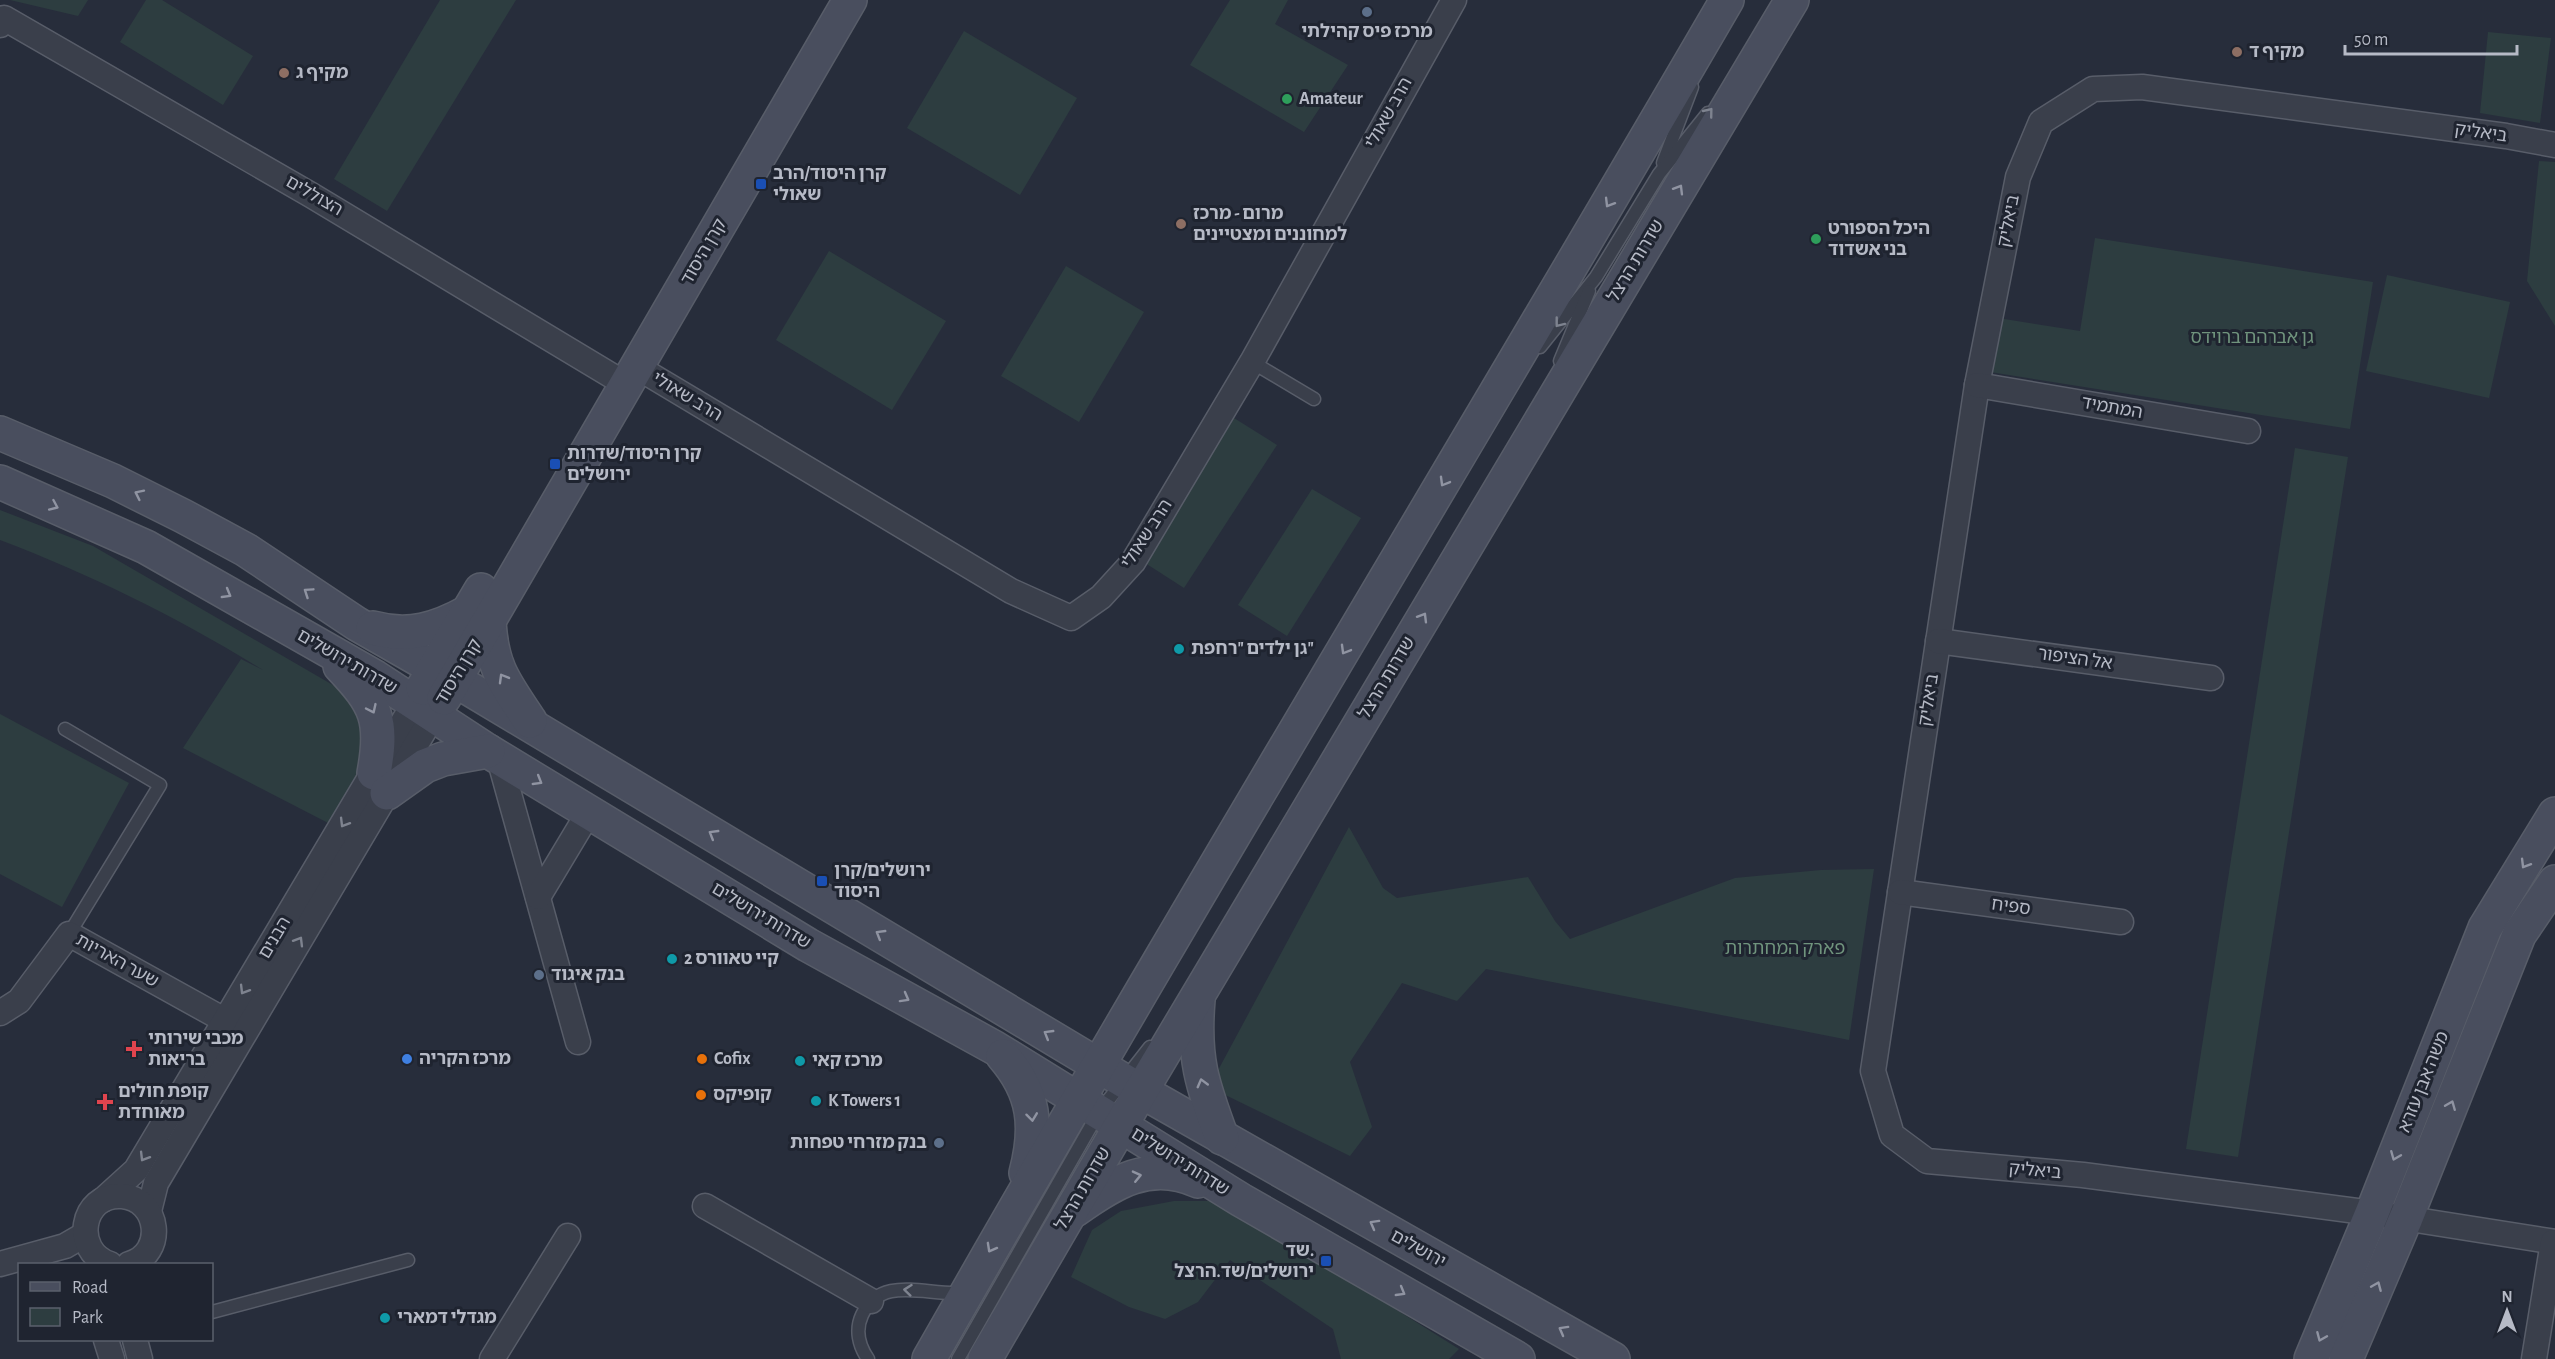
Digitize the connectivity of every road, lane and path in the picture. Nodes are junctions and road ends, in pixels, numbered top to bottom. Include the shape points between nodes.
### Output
1 (850, 0) edge
2 (1454, 0) edge
3 (1792, 0) edge
4 (1725, 4) edge
5 (0, 25) edge
6 (1773, 32) junction
7 (2555, 145) edge
8 (1659, 174) junction
9 (1596, 277) junction
10 (1252, 362) junction
11 (632, 376) junction
12 (1977, 385) junction
13 (1314, 399) dead end
14 (2248, 430) dead end
15 (1473, 431) junction
16 (0, 433) edge
17 (1520, 456) junction
18 (0, 482) edge
19 (479, 617) junction
20 (357, 624) junction
21 (1938, 641) junction
22 (323, 647) junction
23 (445, 674) junction
24 (2211, 678) dead end
25 (424, 708) junction
26 (534, 727) junction
27 (65, 729) dead end
28 (1298, 729) junction
29 (1350, 740) junction
30 (493, 755) junction
31 (381, 783) junction
32 (589, 812) junction
33 (2555, 814) edge
34 (2555, 882) edge
35 (1900, 892) junction
36 (1213, 896) dead end
37 (538, 897) junction
38 (2121, 922) dead end
39 (69, 934) junction
40 (1198, 994) junction
41 (0, 1013) edge
42 (226, 1021) junction
43 (578, 1042) dead end
44 (995, 1048) junction
45 (1118, 1074) junction
46 (1099, 1112) junction
47 (1222, 1138) junction
48 (1020, 1197) junction
49 (104, 1199) junction
50 (1241, 1200) junction
51 (705, 1206) dead end
52 (149, 1211) junction
53 (2372, 1213) junction
54 (1068, 1214) junction
55 (2406, 1218) junction
56 (567, 1236) dead end
57 (2554, 1242) edge
58 (89, 1250) edge
59 (408, 1260) dead end
60 (108, 1263) edge
61 (131, 1263) edge
62 (0, 1264) edge
63 (1002, 1281) junction
64 (966, 1293) junction
65 (872, 1301) junction
66 (213, 1312) edge
67 (106, 1341) edge
68 (135, 1341) edge
69 (112, 1359) edge
70 (140, 1359) edge
71 (492, 1359) edge
72 (868, 1359) edge
73 (929, 1359) edge
74 (945, 1359) edge
75 (958, 1359) edge
76 (985, 1359) edge
77 (1518, 1359) edge
78 (1613, 1359) edge
79 (2311, 1359) edge
80 (2346, 1359) edge
81 (2534, 1359) edge

1 - 11 main road, קרן היסוד
2 - 10 street, הרב שאולי
3 - 6 main road, שדרות הרצל
4 - 8 lane
4 -> 15 main road, שדרות הרצל
5 - 11 street, הצוללים via 4,18
8 -> 6 lane
17 -> 6 main road, שדרות הרצל
7 - 12 street, ביאליק via 2142,87 2093,89 2041,122 2018,177
8 - 9 lane
9 -> 15 lane
9 - 17 lane
10 - 11 street, הרב שאולי via 1133,561 1101,597 1071,618 1011,591
10 - 13 lane
11 - 19 main road, קרן היסוד via 557,504
12 - 14 street, המתמיד
12 - 21 street, ביאליק
15 -> 28 main road, שדרות הרצל
20 -> 16 main road, שדרות ירושלים via 246,550 190,519
29 -> 17 main road, שדרות הרצל
18 -> 22 main road, שדרות ירושלים via 146,547
19 - 20 main road via 402,633
19 - 23 main road, קרן היסוד
26 -> 19 main road via 498,672
20 - 23 main road, שדרות ירושלים
21 - 24 street, אל הציפור
21 - 35 street, ביאליק
22 - 25 main road, שדרות ירושלים
22 -> 31 main road via 360,687 373,708 379,727
23 - 25 main road, קרן היסוד
23 - 26 main road, שדרות ירושלים
25 - 30 main road, שדרות ירושלים
25 - 31 street, הבנים
45 -> 26 main road, שדרות ירושלים
27 - 39 lane via 160,785
28 - 36 lane
28 - 45 main road, שדרות הרצל
29 - 40 main road, שדרות הרצל
29 - 45 lane via 1170,1019
30 - 31 main road via 443,759
30 -> 32 main road, שדרות ירושלים
30 - 37 street
31 -> 42 street, הבנים
52 -> 31 street, הבנים via 156,1183
32 - 37 street
32 -> 44 main road, שדרות ירושלים via 808,945
33 -> 53 main road, משה אבן עזרא via 2485,928
55 -> 34 main road, משה אבן עזרא via 2519,935
35 - 38 street, ספיח
35 - 53 street, ביאליק via 1873,1071 1892,1135 1927,1161 2082,1175
37 - 43 street
39 - 41 street, שער האריות via 19,1001
39 - 42 street, שער האריות
40 - 45 main road, שדרות הרצל
47 -> 40 main road via 1199,1068 1195,1033
42 -> 49 street, הבנים via 136,1170
44 - 46 main road, שדרות ירושלים
44 -> 48 main road via 1020,1080 1032,1110 1032,1149
45 - 46 main road, שדרות הרצל
45 - 46 main road, שדרות הרצל
45 - 47 main road, שדרות ירושלים
46 - 48 main road, שדרות הרצל
46 - 50 main road, שדרות ירושלים
46 - 54 main road, שדרות הרצל
46 - 63 lane
78 -> 47 main road, ירושלים
48 -> 64 main road, שדרות הרצל
49 - 52 street via 124,1196
49 - 58 street, הבנים via 87,1218
54 -> 50 main road via 1110,1185 1136,1175 1158,1173 1187,1176
50 -> 77 main road, שדרות ירושלים
51 - 65 street
52 - 61 street via 155,1231 153,1240 142,1258
53 - 55 street, ביאליק
53 -> 79 main road, משה אבן עזרא
54 - 76 main road, שדרות הרצל
55 - 57 street, ביאליק
80 -> 55 main road, משה אבן עזרא
56 - 71 street
57 - 81 street
58 - 60 street
58 - 62 street via 65,1246
59 - 66 lane
63 - 74 lane
63 - 75 lane
64 -> 65 lane via 902,1288 888,1290
64 - 73 main road, שדרות הרצל
65 - 72 lane via 859,1322 858,1336
67 - 69 street
68 - 70 street

